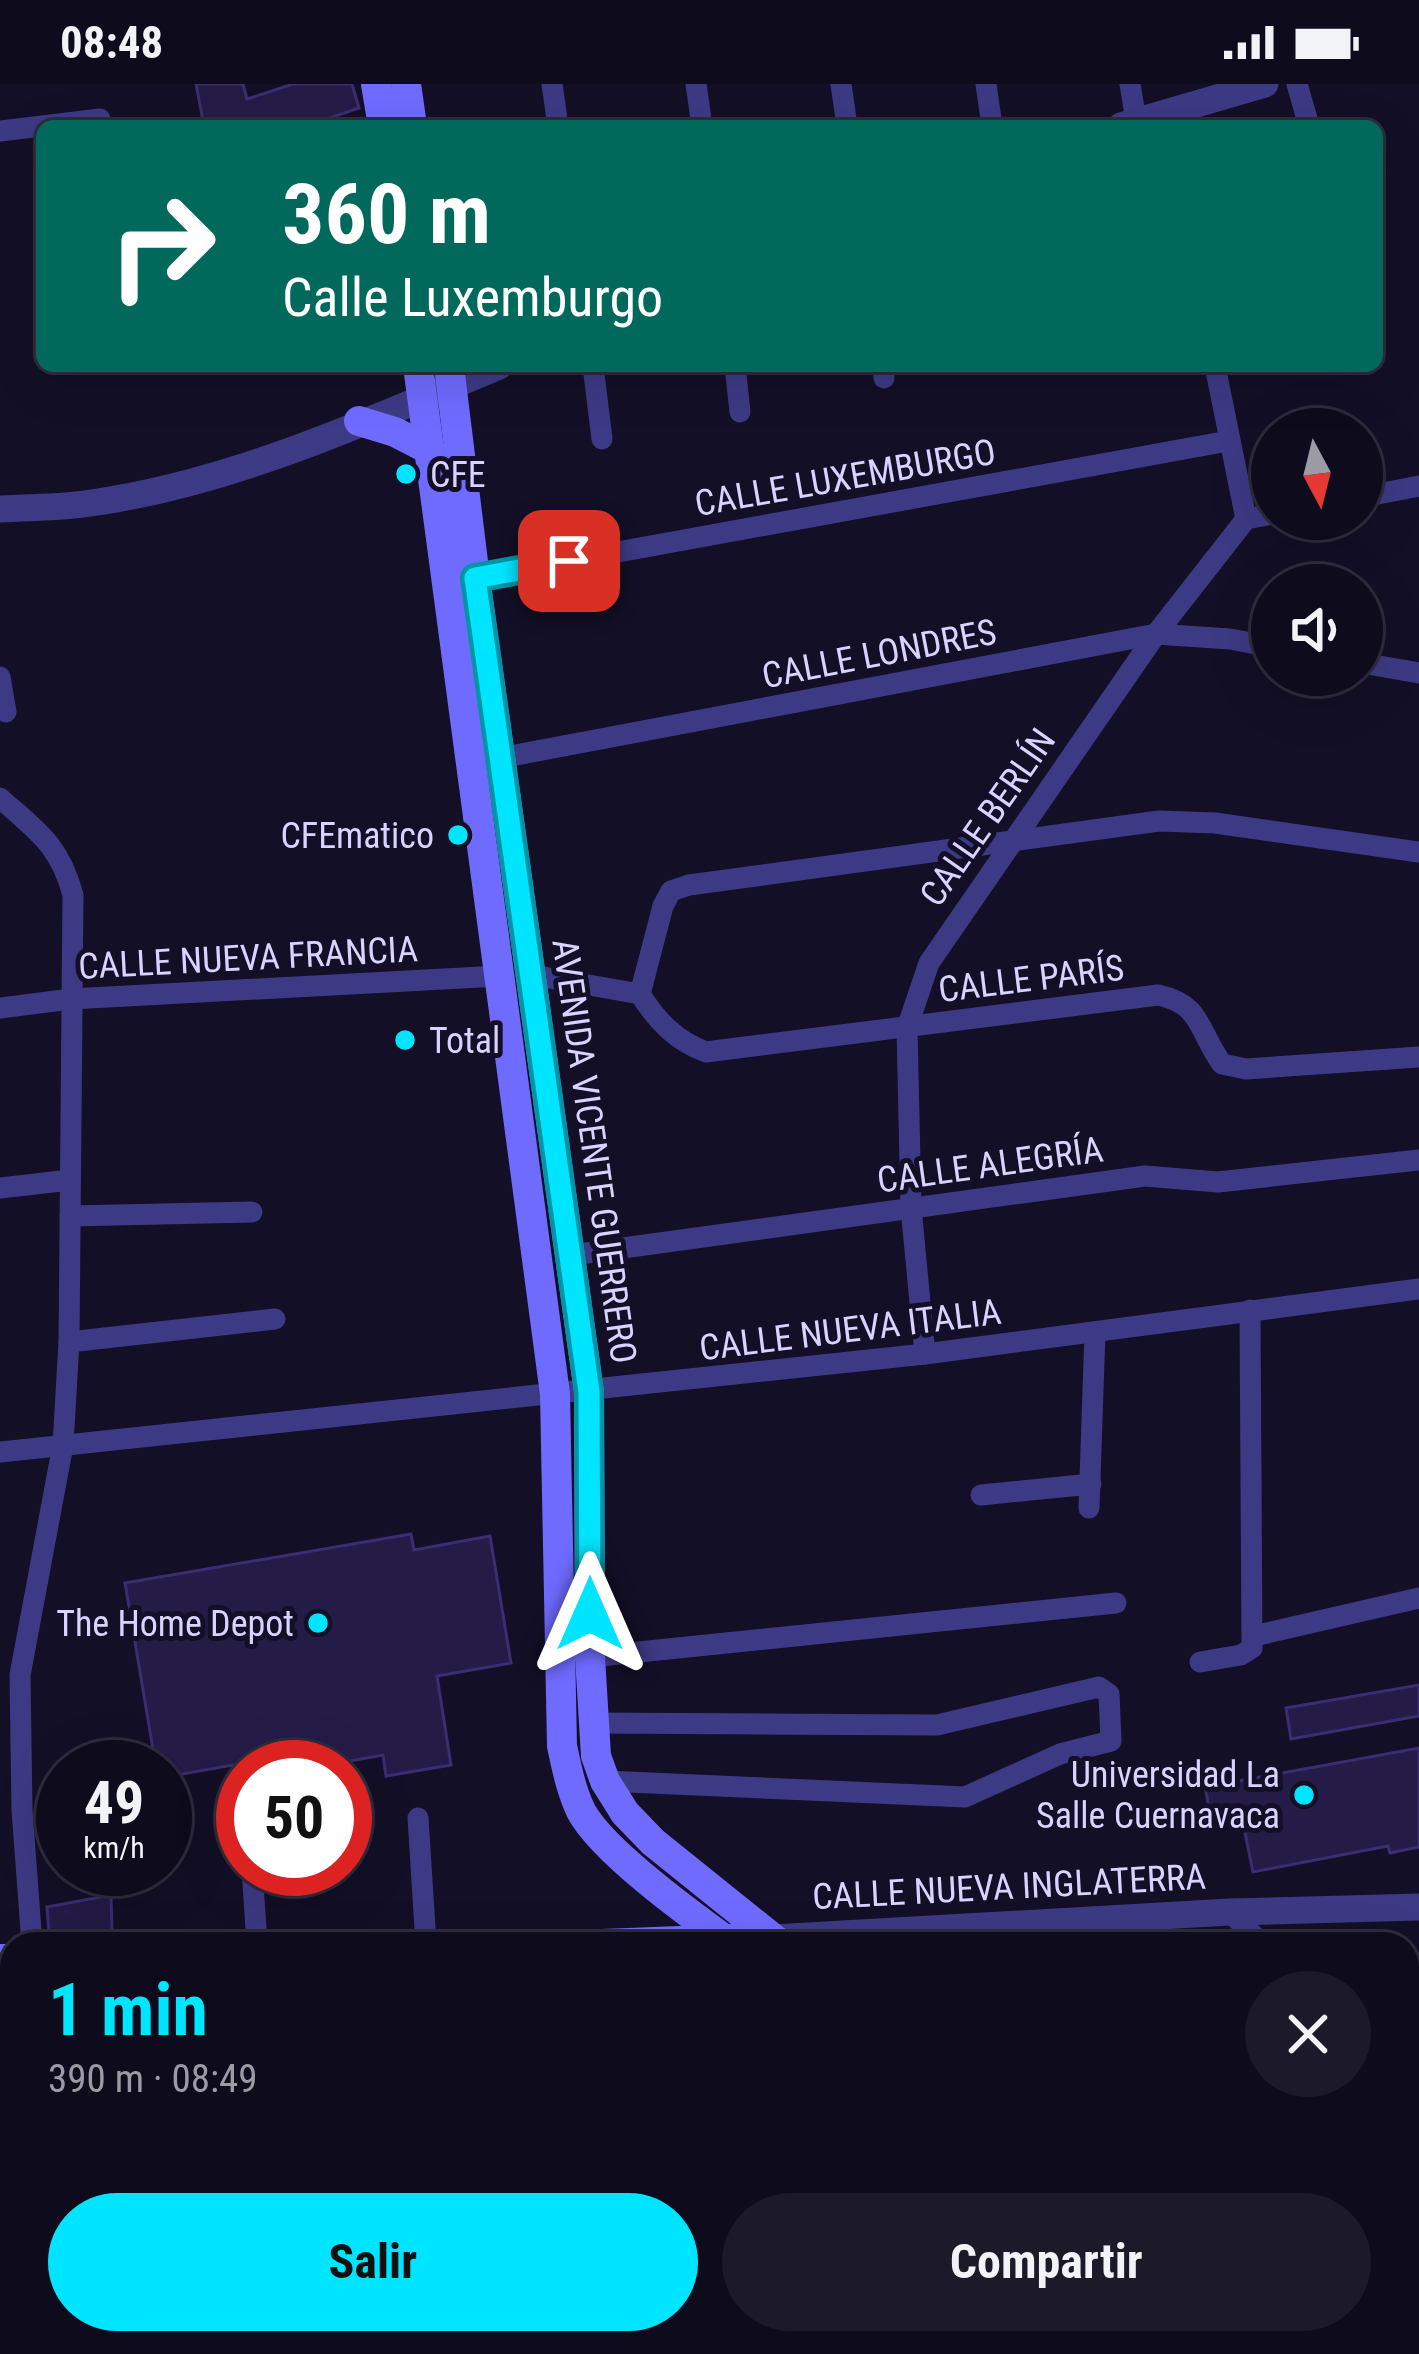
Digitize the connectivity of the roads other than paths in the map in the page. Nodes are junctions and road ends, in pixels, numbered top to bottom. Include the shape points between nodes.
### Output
1 (376, 84) edge
2 (406, 84) edge
3 (552, 84) edge
4 (696, 84) edge
5 (841, 84) edge
6 (986, 84) edge
7 (1130, 84) edge
8 (1265, 84) edge
9 (1297, 84) edge
10 (100, 118) dead end
11 (1172, 119) edge
12 (85, 120) edge
13 (382, 120) edge
14 (411, 120) edge
15 (557, 120) edge
16 (701, 120) edge
17 (846, 120) edge
18 (991, 120) edge
19 (1128, 120) edge
20 (1307, 120) edge
21 (36, 126) edge
22 (0, 131) edge
23 (469, 372) edge
24 (594, 372) edge
25 (736, 372) edge
26 (1216, 372) edge
27 (435, 379) edge
28 (740, 412) dead end
29 (359, 421) junction
30 (602, 439) dead end
31 (1228, 441) junction
32 (430, 450) junction
33 (1419, 486) edge
34 (1383, 493) edge
35 (0, 509) edge
36 (1251, 518) edge
37 (1246, 519) junction
38 (475, 578) junction
39 (1156, 634) junction
40 (1251, 643) edge
41 (1383, 667) edge
42 (1419, 673) edge
43 (0, 677) edge
44 (6, 712) dead end
45 (500, 758) junction
46 (0, 798) edge
47 (1011, 840) junction
48 (1419, 851) edge
49 (532, 975) junction
50 (499, 976) junction
51 (640, 994) junction
52 (71, 999) junction
53 (0, 1007) edge
54 (907, 1028) junction
55 (1419, 1057) edge
56 (1419, 1160) edge
57 (70, 1180) junction
58 (0, 1188) edge
59 (911, 1208) junction
60 (252, 1212) dead end
61 (70, 1216) junction
62 (572, 1255) junction
63 (1419, 1289) edge
64 (1250, 1310) junction
65 (275, 1319) dead end
66 (1095, 1332) junction
67 (69, 1342) junction
68 (925, 1354) junction
69 (589, 1392) junction
70 (555, 1394) junction
71 (63, 1445) junction
72 (0, 1452) edge
73 (1091, 1484) junction
74 (980, 1495) dead end
75 (1089, 1508) dead end
76 (1419, 1598) edge
77 (1116, 1603) dead end
78 (1254, 1636) junction
79 (590, 1657) junction
80 (1200, 1661) dead end
81 (592, 1723) junction
82 (605, 1781) junction
83 (418, 1818) dead end
84 (253, 1896) edge
85 (1419, 1906) edge
86 (1229, 1912) junction
87 (31, 1932) edge
88 (255, 1932) edge
89 (425, 1932) edge
90 (716, 1932) edge
91 (765, 1932) edge
92 (917, 1932) edge
93 (1250, 1932) edge

1 - 13 main road
2 - 14 main road
3 - 15 street
4 - 16 street
5 - 17 street
6 - 18 street
7 - 19 street
8 - 11 street
9 - 20 street
10 - 12 street
21 - 22 street
23 - 27 street
24 - 30 street
25 - 28 street
26 - 31 street
27 - 29 street
27 - 32 main road, AVENIDA VICENTE GUERRERO
27 - 38 main road, AVENIDA VICENTE GUERRERO
29 - 32 main road
29 - 35 street via 274,457 159,490
31 - 37 street
31 - 38 street, CALLE LUXEMBURGO
32 - 50 main road, AVENIDA VICENTE GUERRERO
33 - 34 street
36 - 37 street
37 - 39 street, CALLE BERLÍN
38 - 45 main road, AVENIDA VICENTE GUERRERO
39 - 40 street, CALLE LONDRES
39 - 45 street, CALLE LONDRES
39 - 47 street, CALLE BERLÍN
41 - 42 street
43 - 44 street
45 - 49 main road, AVENIDA VICENTE GUERRERO
46 - 52 street via 64,864 73,895
47 - 48 street via 1159,821
47 - 51 street via 671,891
47 - 54 street, CALLE BERLÍN via 929,963
49 - 51 street
49 - 62 main road, AVENIDA VICENTE GUERRERO
50 - 52 street, CALLE NUEVA FRANCIA
50 - 70 main road, AVENIDA VICENTE GUERRERO
51 - 54 street, CALLE PARÍS via 668,1030 706,1052
52 - 53 street, CALLE NUEVA FRANCIA
52 - 57 street
54 - 55 street, CALLE PARÍS via 1158,995 1192,1009 1222,1064
54 - 59 street, CALLE BERLÍN
56 - 59 street, CALLE ALEGRÍA via 1218,1182 1145,1175
57 - 58 street
57 - 61 street
59 - 62 street, CALLE ALEGRÍA
59 - 68 street, CALLE BERLÍN
60 - 61 street
61 - 67 street
62 - 69 main road, AVENIDA VICENTE GUERRERO
63 - 64 street, CALLE NUEVA ITALIA
64 - 66 street, CALLE NUEVA ITALIA
64 - 78 street
65 - 67 street
66 - 68 street, CALLE NUEVA ITALIA
66 - 73 street
67 - 71 street
68 - 69 street, CALLE NUEVA ITALIA
69 - 70 street, CALLE NUEVA ITALIA
69 - 79 main road, AVENIDA VICENTE GUERRERO
70 - 71 street, CALLE NUEVA ITALIA
70 - 90 main road, AVENIDA VICENTE GUERRERO via 569,1782 608,1845
71 - 72 street, CALLE NUEVA ITALIA
71 - 87 street via 20,1675
73 - 74 street
73 - 75 street
76 - 78 street
77 - 79 street
78 - 80 street via 1241,1655
79 - 81 main road, AVENIDA VICENTE GUERRERO
81 - 82 main road, AVENIDA VICENTE GUERRERO
81 - 82 street via 938,1725 1099,1687 1109,1694 1111,1741 1060,1754 964,1797
82 - 91 main road, AVENIDA VICENTE GUERRERO via 653,1842
83 - 89 street
84 - 88 street
85 - 86 street, CALLE NUEVA INGLATERRA
86 - 92 street, CALLE NUEVA INGLATERRA
86 - 93 street

